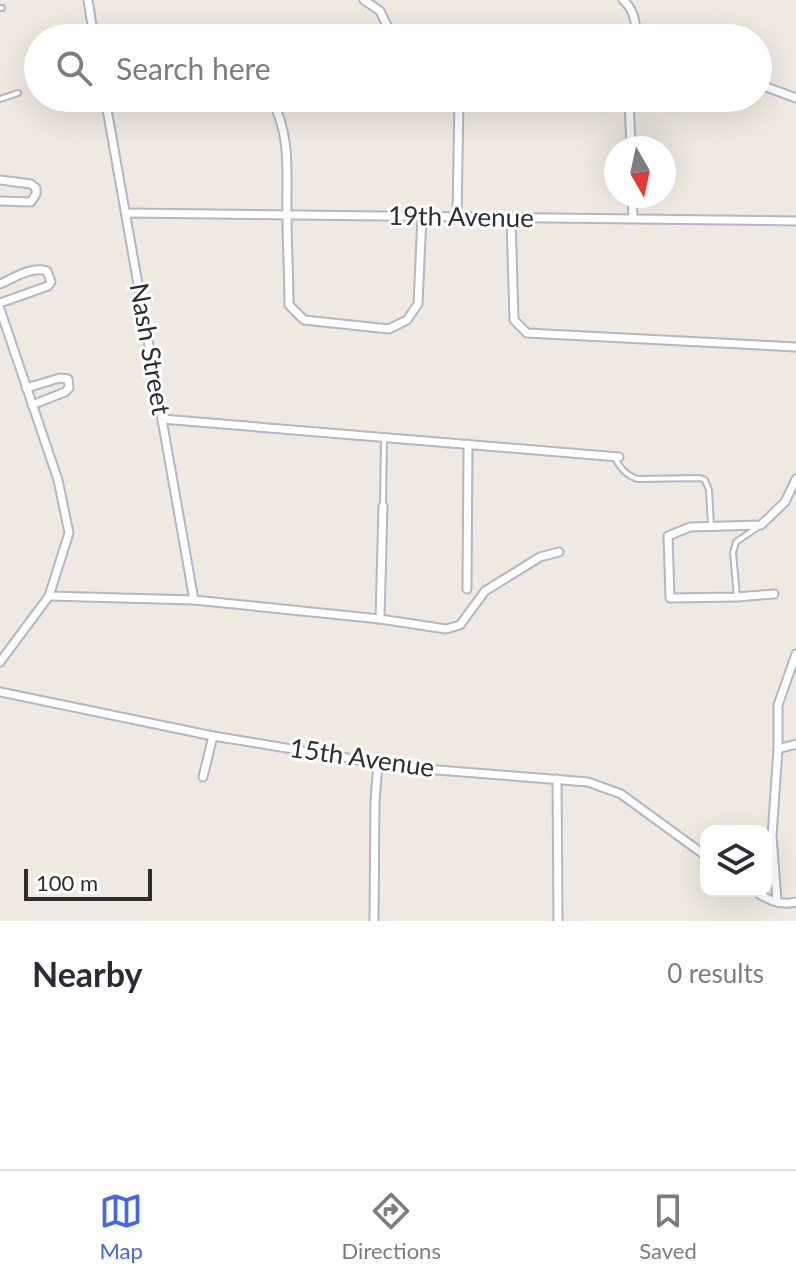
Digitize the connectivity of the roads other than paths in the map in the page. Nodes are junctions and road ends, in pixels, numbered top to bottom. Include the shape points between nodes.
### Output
1 (88, 0) edge
2 (364, 0) edge
3 (623, 0) edge
4 (92, 24) edge
5 (386, 24) edge
6 (636, 24) edge
7 (772, 89) edge
8 (18, 93) dead end
9 (796, 98) edge
10 (0, 99) edge
11 (108, 112) edge
12 (278, 112) edge
13 (459, 112) edge
14 (630, 112) edge
15 (631, 136) edge
16 (0, 180) edge
17 (0, 201) edge
18 (633, 208) edge
19 (126, 213) junction
20 (287, 214) junction
21 (422, 216) junction
22 (457, 217) junction
23 (511, 217) junction
24 (633, 218) junction
25 (796, 221) edge
26 (0, 284) edge
27 (0, 306) edge
28 (796, 347) edge
29 (26, 388) junction
30 (32, 405) junction
31 (162, 419) junction
32 (384, 437) junction
33 (468, 444) junction
34 (616, 456) joint
35 (796, 479) edge
36 (383, 506) joint
37 (761, 525) junction
38 (711, 526) junction
39 (559, 552) dead end
40 (467, 589) dead end
41 (774, 594) dead end
42 (49, 596) junction
43 (737, 597) junction
44 (194, 600) junction
45 (380, 619) junction
46 (796, 654) edge
47 (0, 662) edge
48 (0, 692) edge
49 (213, 736) junction
50 (796, 744) edge
51 (778, 749) junction
52 (378, 763) junction
53 (203, 777) dead end
54 (557, 779) junction
55 (700, 852) edge
56 (763, 897) edge
57 (777, 902) junction
58 (796, 902) edge
59 (374, 921) edge
60 (558, 921) edge

1 - 4 street
2 - 5 street via 380,11
3 - 6 street
7 - 9 street
8 - 10 lane
11 - 19 street, Nash Street
12 - 20 street via 288,166
13 - 22 street
14 - 15 street
16 - 17 street via 36,188 31,202
18 - 24 street
19 - 20 street, 19th Avenue
19 - 31 street, Nash Street
20 - 21 street, 19th Avenue
20 - 21 street via 289,305 304,320 389,329 407,320 418,304
21 - 22 street, 19th Avenue
22 - 23 street, 19th Avenue
23 - 24 street, 19th Avenue
23 - 28 street via 514,320 527,333
24 - 25 street, 19th Avenue
26 - 27 street via 40,269 47,271 51,282
27 - 29 street
29 - 30 street
29 - 30 street via 68,379 65,392
30 - 42 street via 58,480 69,533
31 - 32 street
31 - 44 street, Nash Street
32 - 33 street
32 - 36 lane
33 - 34 street
33 - 40 street
34 - 38 lane via 633,478 705,480
35 - 37 street via 785,502
36 - 45 street
37 - 38 street
37 - 43 lane via 736,542
38 - 43 street via 668,536 670,598
39 - 45 street via 540,557 485,591 460,625 446,629
41 - 43 street
42 - 44 street
42 - 47 street
44 - 45 street
46 - 51 street via 778,705
48 - 49 street, 15th Avenue
49 - 52 street, 15th Avenue
49 - 53 street
50 - 51 street
51 - 57 street via 772,836
52 - 54 street, 15th Avenue
52 - 59 street
54 - 55 street, 15th Avenue via 588,782 621,794
54 - 60 street
56 - 57 street
57 - 58 street

